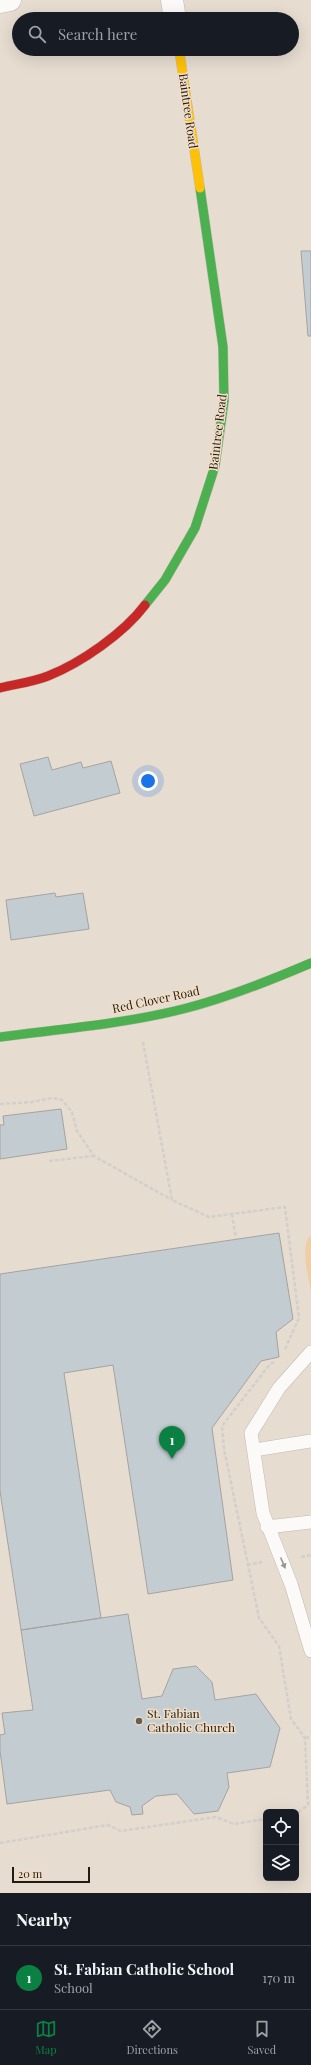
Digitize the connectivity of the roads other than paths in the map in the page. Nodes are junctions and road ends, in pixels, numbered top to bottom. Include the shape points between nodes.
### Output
1 (10, 0) edge
2 (172, 0) edge
3 (0, 2) edge
4 (174, 12) edge
5 (180, 56) edge
6 (0, 688) edge
7 (311, 963) edge
8 (0, 1036) edge
9 (311, 1352) edge
10 (311, 1366) edge
11 (298, 1367) junction
12 (311, 1441) edge
13 (254, 1450) junction
14 (311, 1522) edge
15 (267, 1528) junction
16 (311, 1651) edge

1 - 3 street
2 - 4 street
5 - 6 street, Baintree Road via 223,347 224,401 215,466 195,528 165,580 136,618 87,655 48,676
7 - 8 street, Red Clover Road via 265,984 190,1007 138,1018
9 - 11 lane
10 - 11 lane
11 - 13 lane via 279,1388 251,1432
12 - 13 lane
13 - 15 lane
14 - 15 lane
15 -> 16 lane via 291,1584

